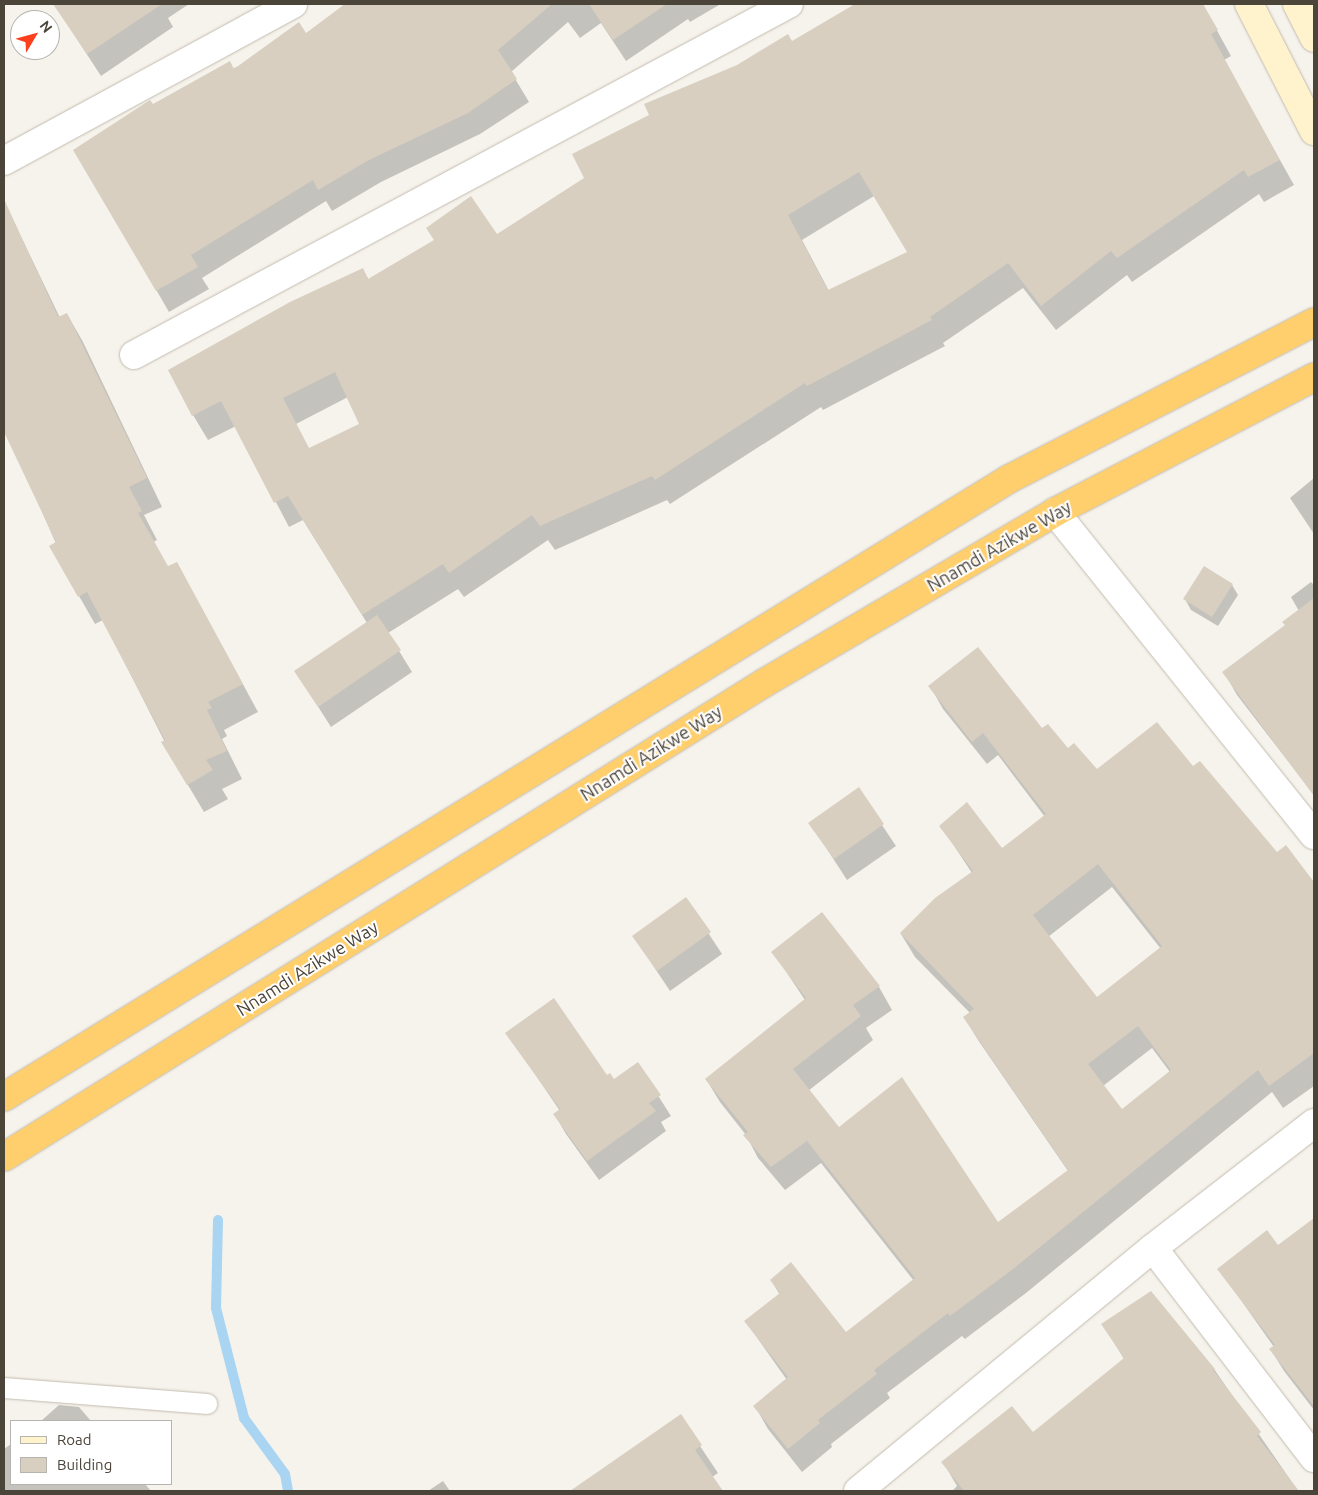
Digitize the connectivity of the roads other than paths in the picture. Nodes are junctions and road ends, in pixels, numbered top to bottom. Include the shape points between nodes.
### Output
1 (292, 4) edge
2 (789, 4) edge
3 (1249, 4) edge
4 (1296, 4) edge
5 (1314, 38) edge
6 (1314, 131) edge
7 (4, 161) edge
8 (1314, 322) edge
9 (134, 355) dead end
10 (1314, 377) edge
11 (1055, 512) junction
12 (1314, 835) edge
13 (4, 1097) edge
14 (1314, 1123) edge
15 (4, 1157) edge
16 (1153, 1248) junction
17 (4, 1388) edge
18 (207, 1404) dead end
19 (1314, 1458) edge
20 (858, 1491) edge

1 - 7 street
2 - 9 street
3 - 6 main road
4 - 5 main road
8 - 13 highway via 1009,479
10 - 11 highway, Nnamdi Azikwe Way
11 - 12 street
11 - 15 highway, Nnamdi Azikwe Way via 764,683
14 - 16 street
16 - 19 street
16 - 20 street
17 - 18 lane

